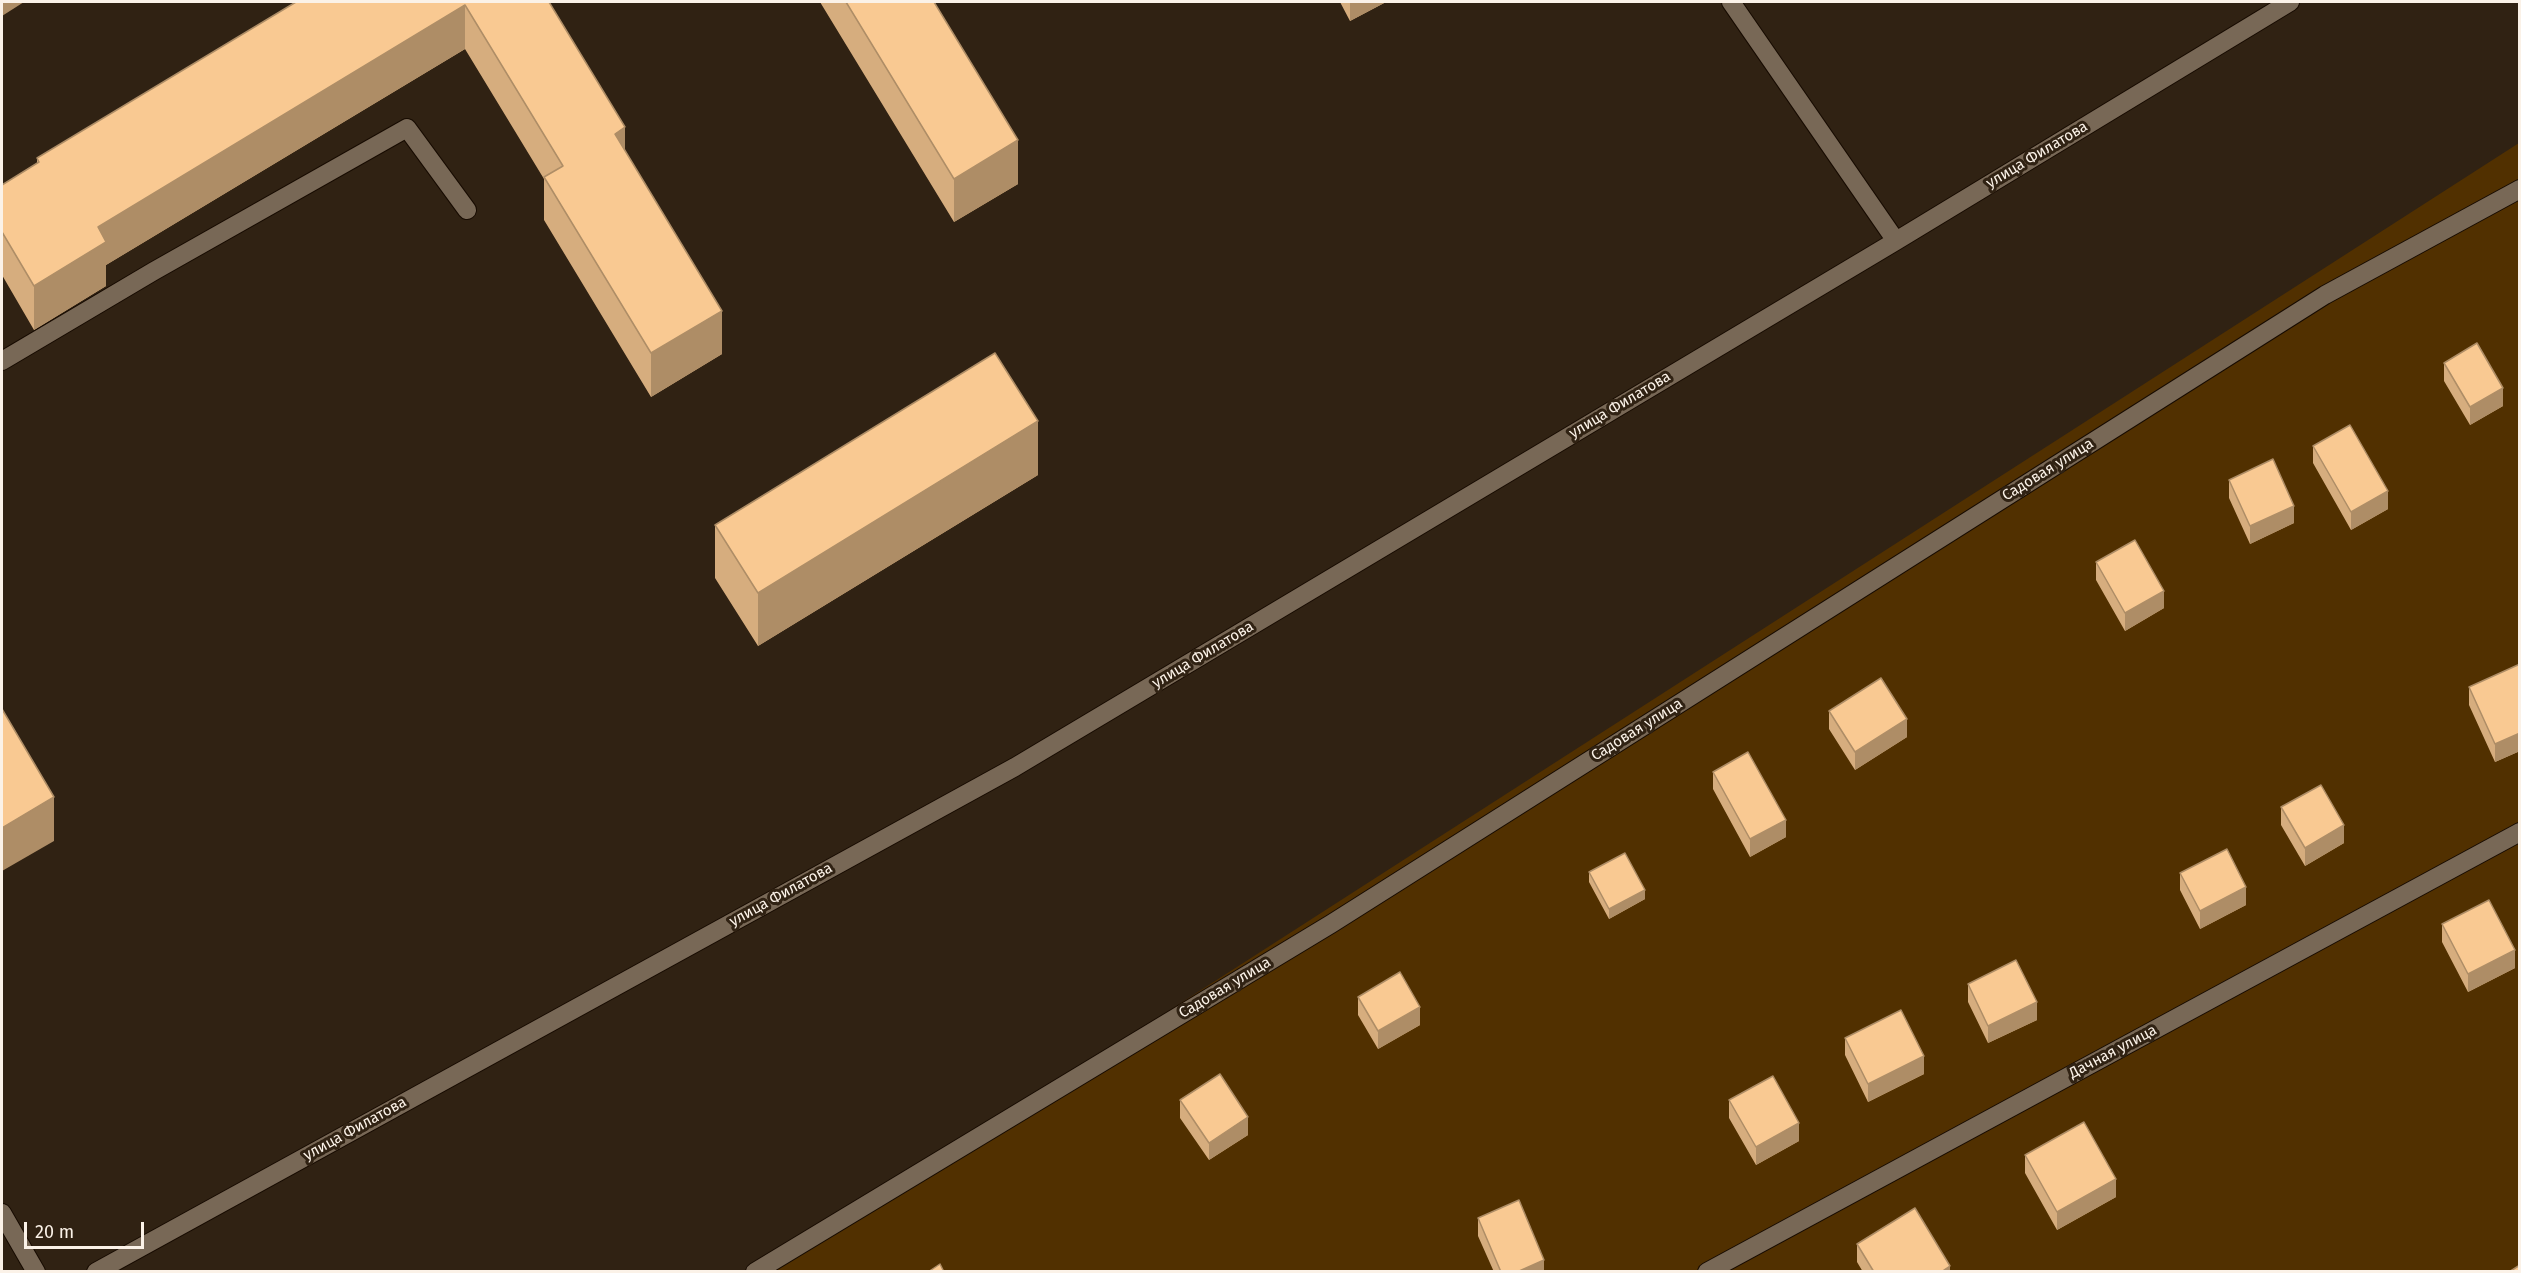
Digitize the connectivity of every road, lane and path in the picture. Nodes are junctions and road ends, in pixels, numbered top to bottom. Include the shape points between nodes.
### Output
1 (1731, 2) edge
2 (2290, 2) edge
3 (2520, 189) edge
4 (467, 210) dead end
5 (1896, 241) junction
6 (2, 361) edge
7 (2520, 832) edge
8 (2, 1213) edge
9 (36, 1272) edge
10 (96, 1272) edge
11 (755, 1272) edge
12 (1707, 1272) edge

1 - 5 street
2 - 5 street, улица Филатова
3 - 11 street, Садовая улица via 2325,295 1331,924
4 - 6 street via 407,128
5 - 10 street, улица Филатова via 1015,767
7 - 12 street, Дачная улица
8 - 9 street

